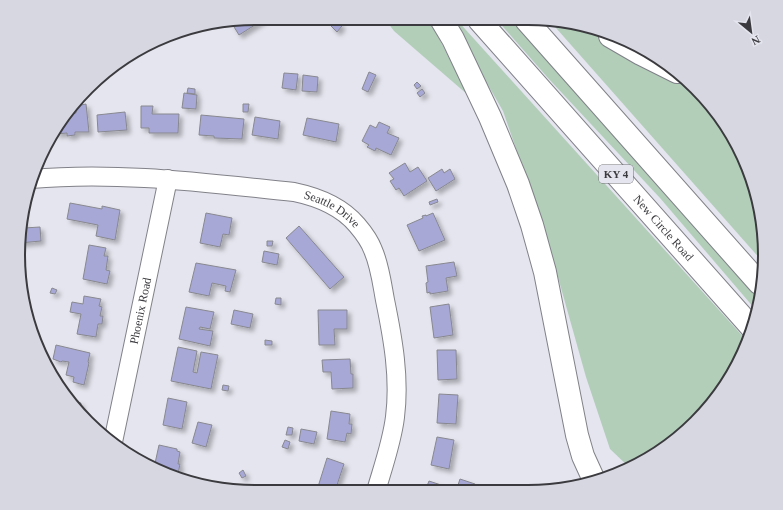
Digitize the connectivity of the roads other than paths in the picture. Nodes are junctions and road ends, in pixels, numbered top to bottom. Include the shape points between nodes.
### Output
1 (445, 25) edge
2 (483, 25) edge
3 (530, 25) edge
4 (38, 179) edge
5 (168, 179) junction
6 (757, 280) edge
7 (748, 323) edge
8 (114, 436) edge
9 (592, 476) edge
10 (378, 485) edge

1 - 9 highway via 490,117 532,225 545,272 577,435
2 - 7 highway, New Circle Road / KY 4
3 - 6 highway, KY 4
4 - 5 street, Seattle Drive via 91,175
5 - 8 street, Phoenix Road
5 - 10 street, Seattle Drive via 301,193 330,204 357,225 373,249 380,269 397,379 395,419

